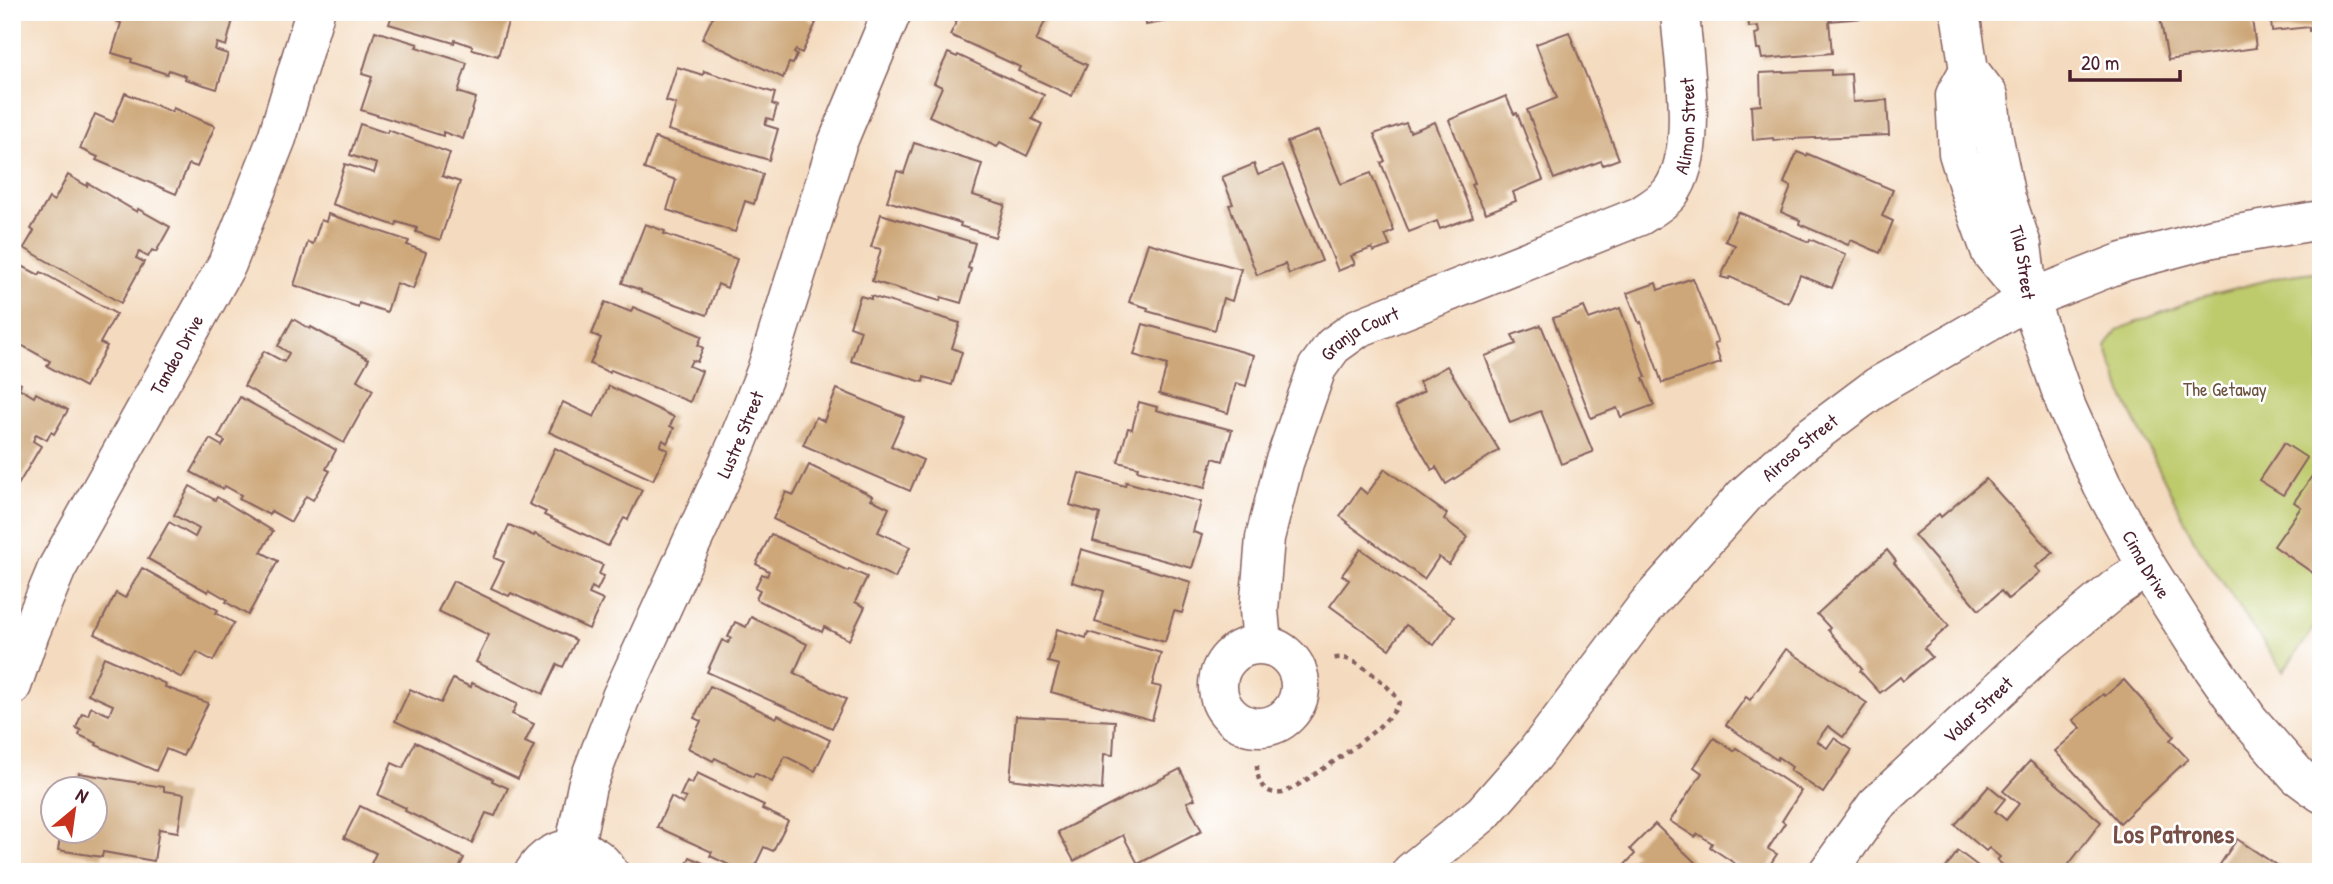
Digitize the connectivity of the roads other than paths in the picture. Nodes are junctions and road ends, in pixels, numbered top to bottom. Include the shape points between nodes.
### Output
1 (315, 12) edge
2 (892, 12) edge
3 (1680, 12) edge
4 (1960, 12) edge
5 (1670, 194) joint
6 (2321, 220) edge
7 (2029, 299) junction
8 (2147, 567) junction
9 (1262, 644) dead end
10 (12, 686) edge
11 (2321, 793) edge
12 (574, 849) junction
13 (534, 872) edge
14 (609, 872) edge
15 (1411, 872) edge
16 (1828, 872) edge

1 - 10 street, Tandeo Drive via 277,138 227,264 57,568
2 - 12 street, Lustre Street via 837,145 761,383 611,722 587,786
3 - 5 street, Alimon Street via 1689,121 1685,163
4 - 7 street, Tila Street via 1969,70 1989,96 1995,147 2022,245
5 - 9 street, Granja Court via 1640,216 1358,328 1333,346 1317,368 1307,396 1265,538 1259,610
6 - 7 street, Airoso Street via 2213,238 2123,262
7 - 8 street, Cima Drive via 2067,408
7 - 15 street, Airoso Street via 1878,386 1806,440 1745,495 1647,605 1542,745 1492,803
8 - 11 street, Cima Drive via 2249,720 2298,776
8 - 16 street, Volar Street via 2048,645 1876,805
12 - 13 street via 548,856
12 - 14 street via 600,860

